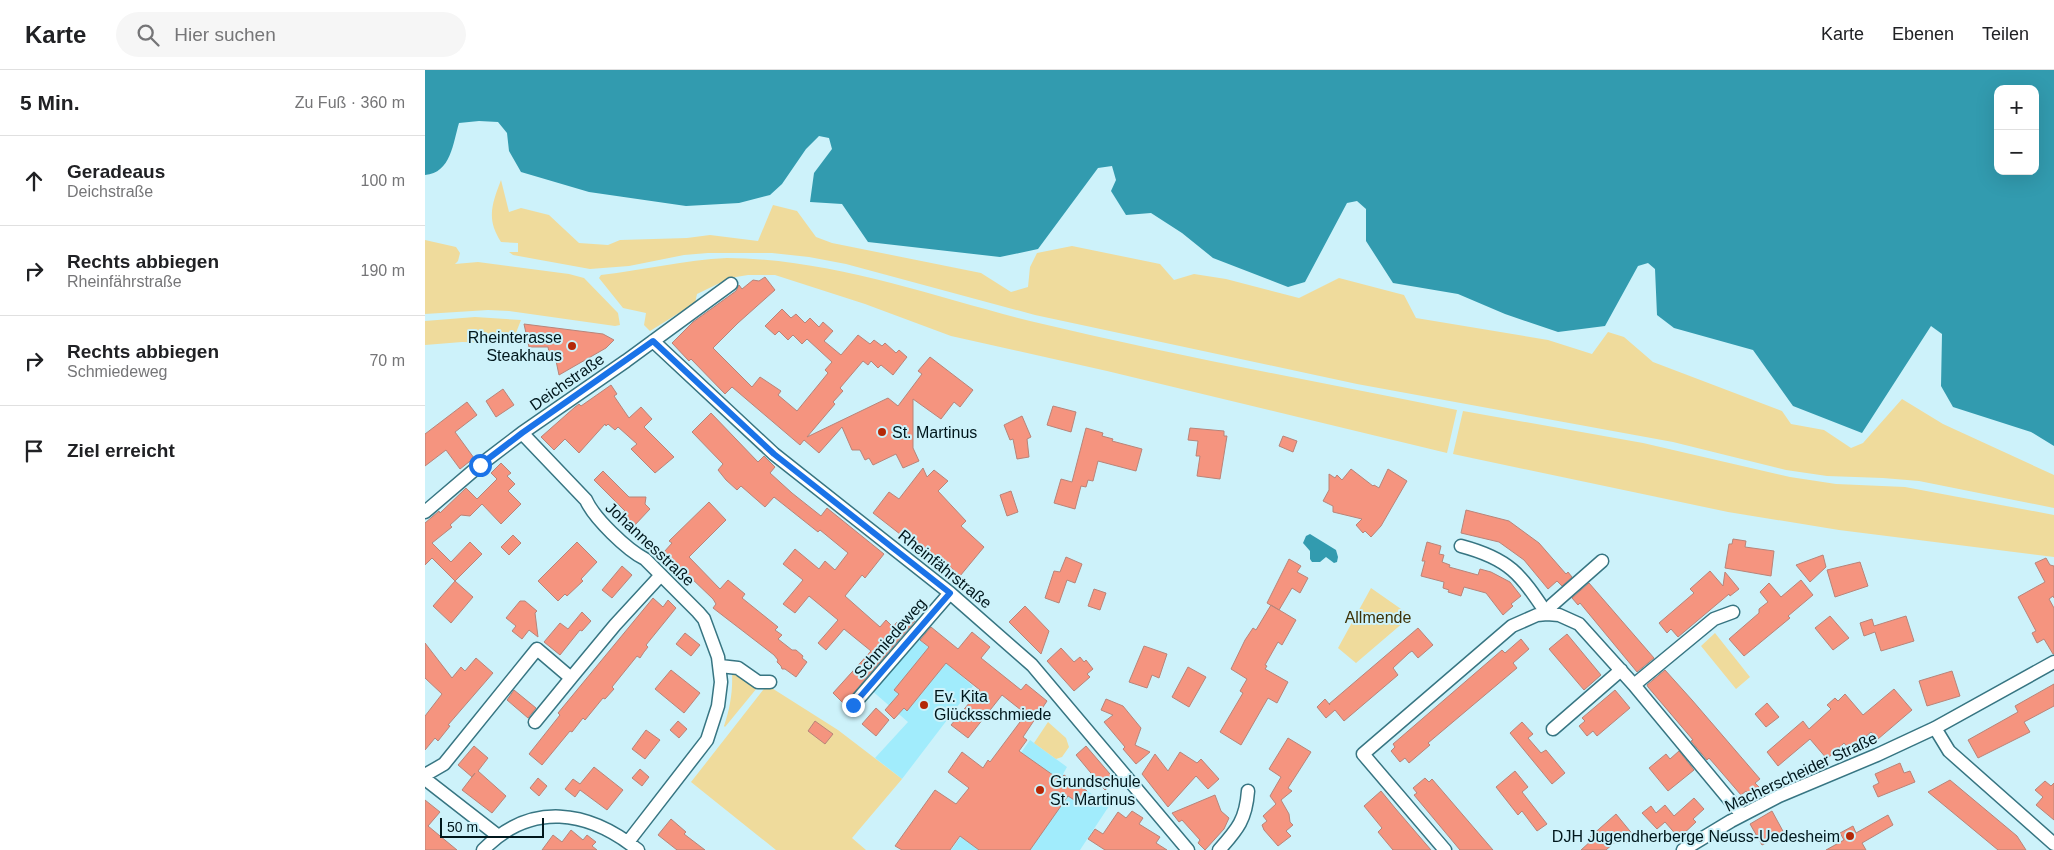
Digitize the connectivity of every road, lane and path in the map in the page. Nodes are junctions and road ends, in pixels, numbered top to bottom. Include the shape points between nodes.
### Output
1 (731, 284) dead end
2 (653, 341) junction
3 (522, 433) junction
4 (425, 512) edge
5 (1461, 546) dead end
6 (1602, 561) dead end
7 (661, 575) junction
8 (950, 593) junction
9 (1733, 612) dead end
10 (1547, 614) junction
11 (2054, 662) edge
12 (721, 666) junction
13 (1621, 670) junction
14 (571, 678) junction
15 (764, 682) dead end
16 (1635, 685) junction
17 (853, 705) dead end
18 (535, 722) dead end
19 (1935, 728) junction
20 (1553, 729) dead end
21 (425, 775) edge
22 (425, 779) edge
23 (1248, 790) dead end
24 (1742, 815) junction
25 (497, 836) junction
26 (628, 842) junction
27 (2054, 844) edge
28 (483, 850) edge
29 (638, 850) edge
30 (1188, 850) edge
31 (1219, 850) edge
32 (1445, 850) edge
33 (1683, 850) edge

1 - 2 street, Deichstraße
2 - 3 street, Deichstraße
2 - 8 street, Rheinfährstraße via 774,454
3 - 4 street, Deichstraße
3 - 7 street, Johannesstraße via 586,500 590,510 634,554 645,559
5 - 10 street via 1501,560 1529,586
6 - 10 street via 1552,605
7 - 12 street, Johannesstraße via 704,619
7 - 14 street
8 - 17 street, Schmiedeweg
8 - 30 street, Rheinfährstraße via 1032,664
9 - 16 street via 1714,619
10 - 13 street via 1575,621
10 - 32 street via 1513,626 1363,754
11 - 19 street, Macherscheider Straße
12 - 15 street via 738,668
12 - 26 street, Johannesstraße via 718,706 707,740
13 - 16 street
13 - 20 street
14 - 18 street
14 - 21 street via 537,649 445,764
16 - 24 street
19 - 24 street, Macherscheider Straße
19 - 27 street via 1949,751
22 - 25 street
23 - 31 street via 1244,819
24 - 33 street, Macherscheider Straße
25 - 26 street via 528,820 557,815 602,827
25 - 28 street
26 - 29 street

